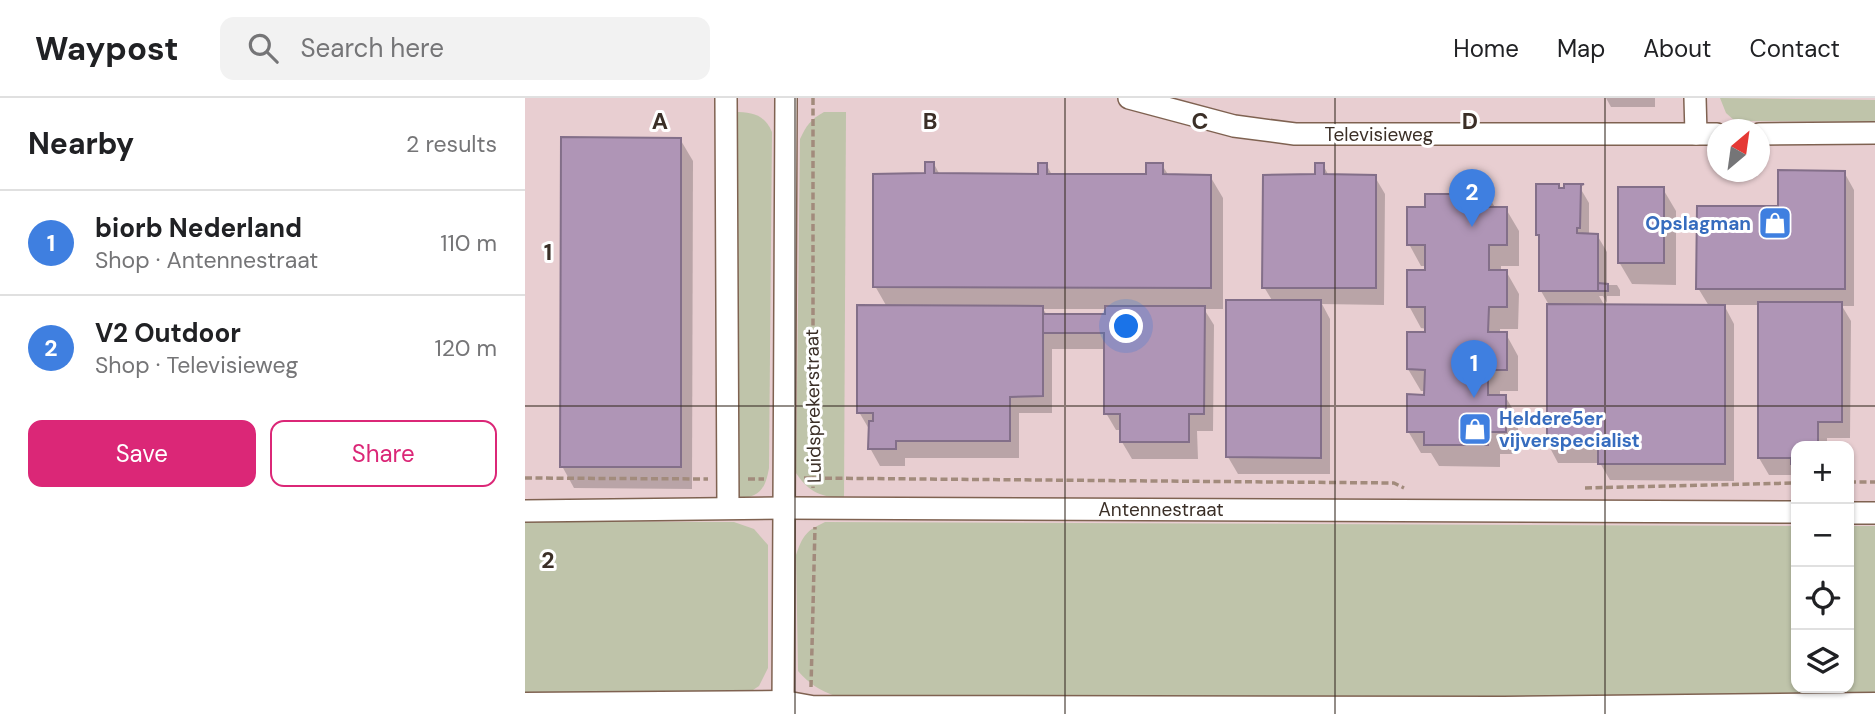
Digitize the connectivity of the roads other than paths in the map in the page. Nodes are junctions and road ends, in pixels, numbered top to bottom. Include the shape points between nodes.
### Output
1 (726, 98) edge
2 (777, 98) edge
3 (788, 98) edge
4 (1129, 98) edge
5 (1695, 98) edge
6 (1875, 133) edge
7 (1696, 134) junction
8 (1707, 134) edge
9 (1770, 134) edge
10 (728, 508) junction
11 (784, 508) junction
12 (525, 511) edge
13 (1791, 512) edge
14 (1854, 513) edge
15 (1875, 513) edge
16 (525, 708) edge
17 (1875, 708) edge
18 (792, 710) edge
19 (1807, 712) edge

1 - 10 street
2 - 3 street
3 - 11 street, Luidsprekerstraat
4 - 7 street, Televisieweg via 1234,126 1295,134
5 - 7 street
6 - 9 street
7 - 8 street, Televisieweg
10 - 11 street, Antennestraat
10 - 12 street, Antennestraat
11 - 13 street, Antennestraat
11 - 18 street, Luidsprekerstraat
14 - 15 street
16 - 18 street
17 - 19 street
18 - 19 street

